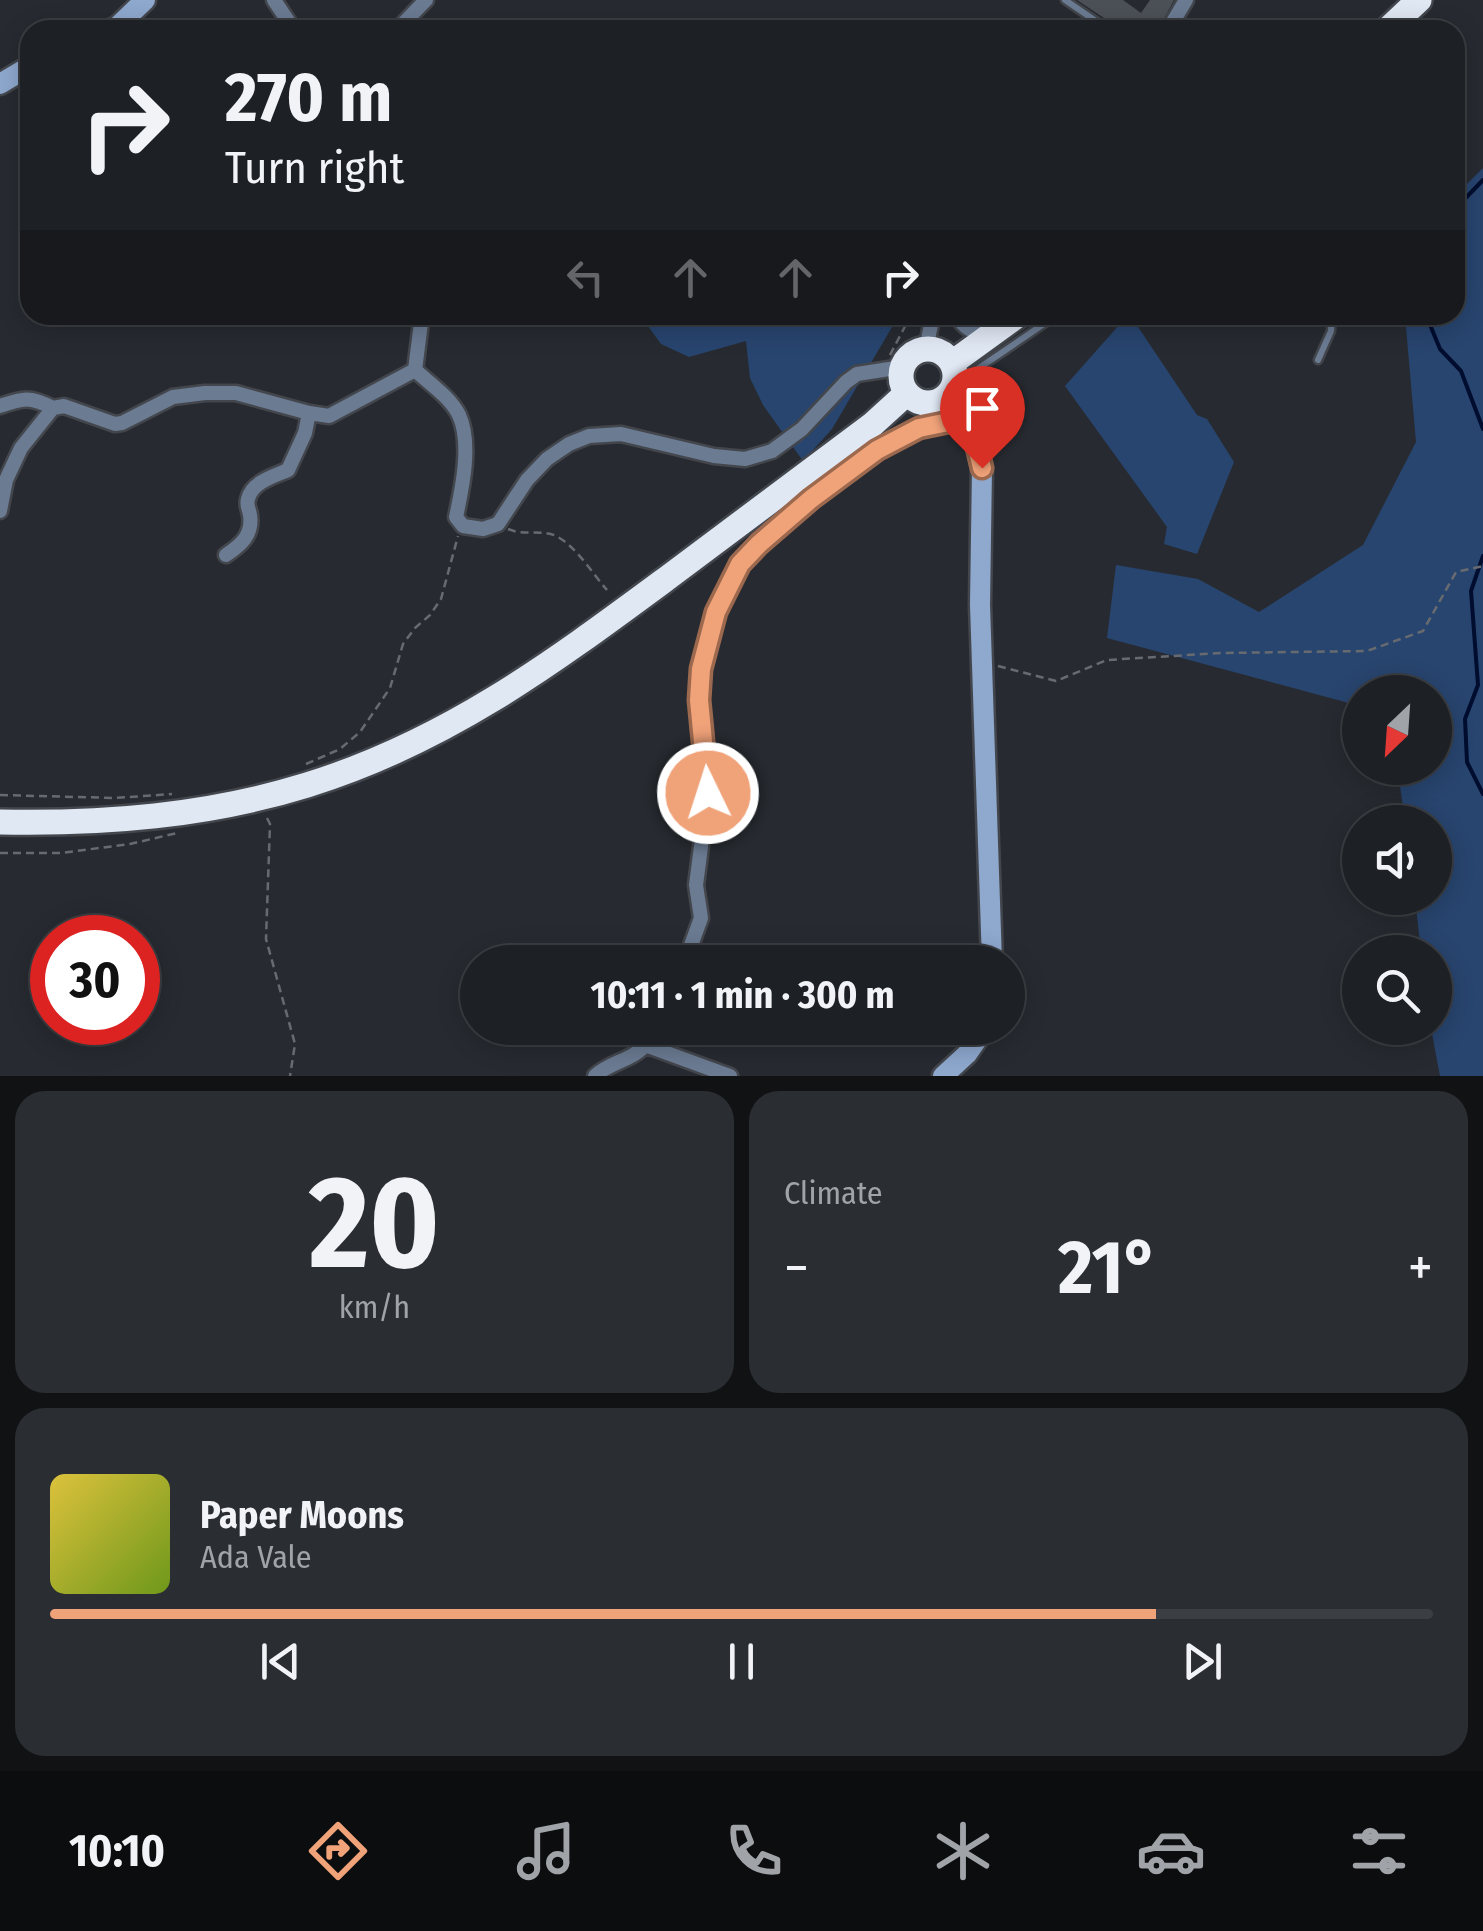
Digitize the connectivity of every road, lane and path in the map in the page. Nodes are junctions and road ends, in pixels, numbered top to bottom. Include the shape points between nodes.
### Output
1 (145, 0) edge
2 (426, 0) edge
3 (1066, 0) edge
4 (1420, 0) edge
5 (124, 20) edge
6 (407, 20) edge
7 (1094, 20) edge
8 (1398, 20) edge
9 (421, 325) edge
10 (908, 325) edge
11 (930, 325) edge
12 (962, 325) edge
13 (1004, 325) edge
14 (1041, 325) edge
15 (1331, 325) edge
16 (989, 336) junction
17 (926, 349) junction
18 (1318, 360) dead end
19 (893, 368) junction
20 (414, 370) junction
21 (951, 381) junction
22 (906, 393) junction
23 (0, 406) edge
24 (53, 408) junction
25 (309, 413) junction
26 (963, 419) junction
27 (0, 510) edge
28 (498, 524) junction
29 (463, 526) junction
30 (226, 555) dead end
31 (1483, 566) edge
32 (606, 590) dead end
33 (982, 662) junction
34 (294, 769) dead end
35 (184, 793) dead end
36 (0, 795) edge
37 (256, 815) dead end
38 (0, 822) edge
39 (181, 832) dead end
40 (0, 854) edge
41 (691, 945) edge
42 (991, 945) edge
43 (645, 1045) joint
44 (973, 1045) edge
45 (290, 1076) edge
46 (595, 1076) edge
47 (730, 1076) edge
48 (943, 1076) edge

1 - 5 street
2 - 6 street
3 - 7 lane
4 - 8 highway
9 - 20 street
10 - 19 path
11 - 17 street
12 - 16 street
13 - 16 highway
14 - 21 lane
15 - 18 lane
16 - 21 highway
17 - 19 highway
17 - 21 highway via 941,352
19 - 22 highway
19 - 28 street via 857,374 802,430 772,451 745,459 622,434 589,436 548,459
20 - 25 street via 329,416
20 - 29 street via 458,415 464,465 456,517
21 - 22 highway via 931,404
21 - 26 street
22 - 38 highway via 632,604 448,728 324,780 234,804 147,818
23 - 24 street via 23,398
24 - 25 street via 115,424 174,397 236,393
24 - 27 street via 21,448
25 - 30 street via 288,470 250,494 249,533
26 - 33 street via 982,468
26 - 41 street via 919,428 877,450 759,544 727,588 701,669 708,793 696,884 701,918
28 - 29 street via 483,530
28 - 32 path via 517,533 554,535
29 - 34 path via 442,599 403,644 390,688 360,732 340,749
31 - 33 path via 1456,572 1423,631 1368,651 1106,660 1056,682
33 - 42 street
35 - 36 path
37 - 45 path via 270,824 266,938 295,1044
39 - 40 path via 78,851
43 - 46 street
43 - 47 street
44 - 48 street

